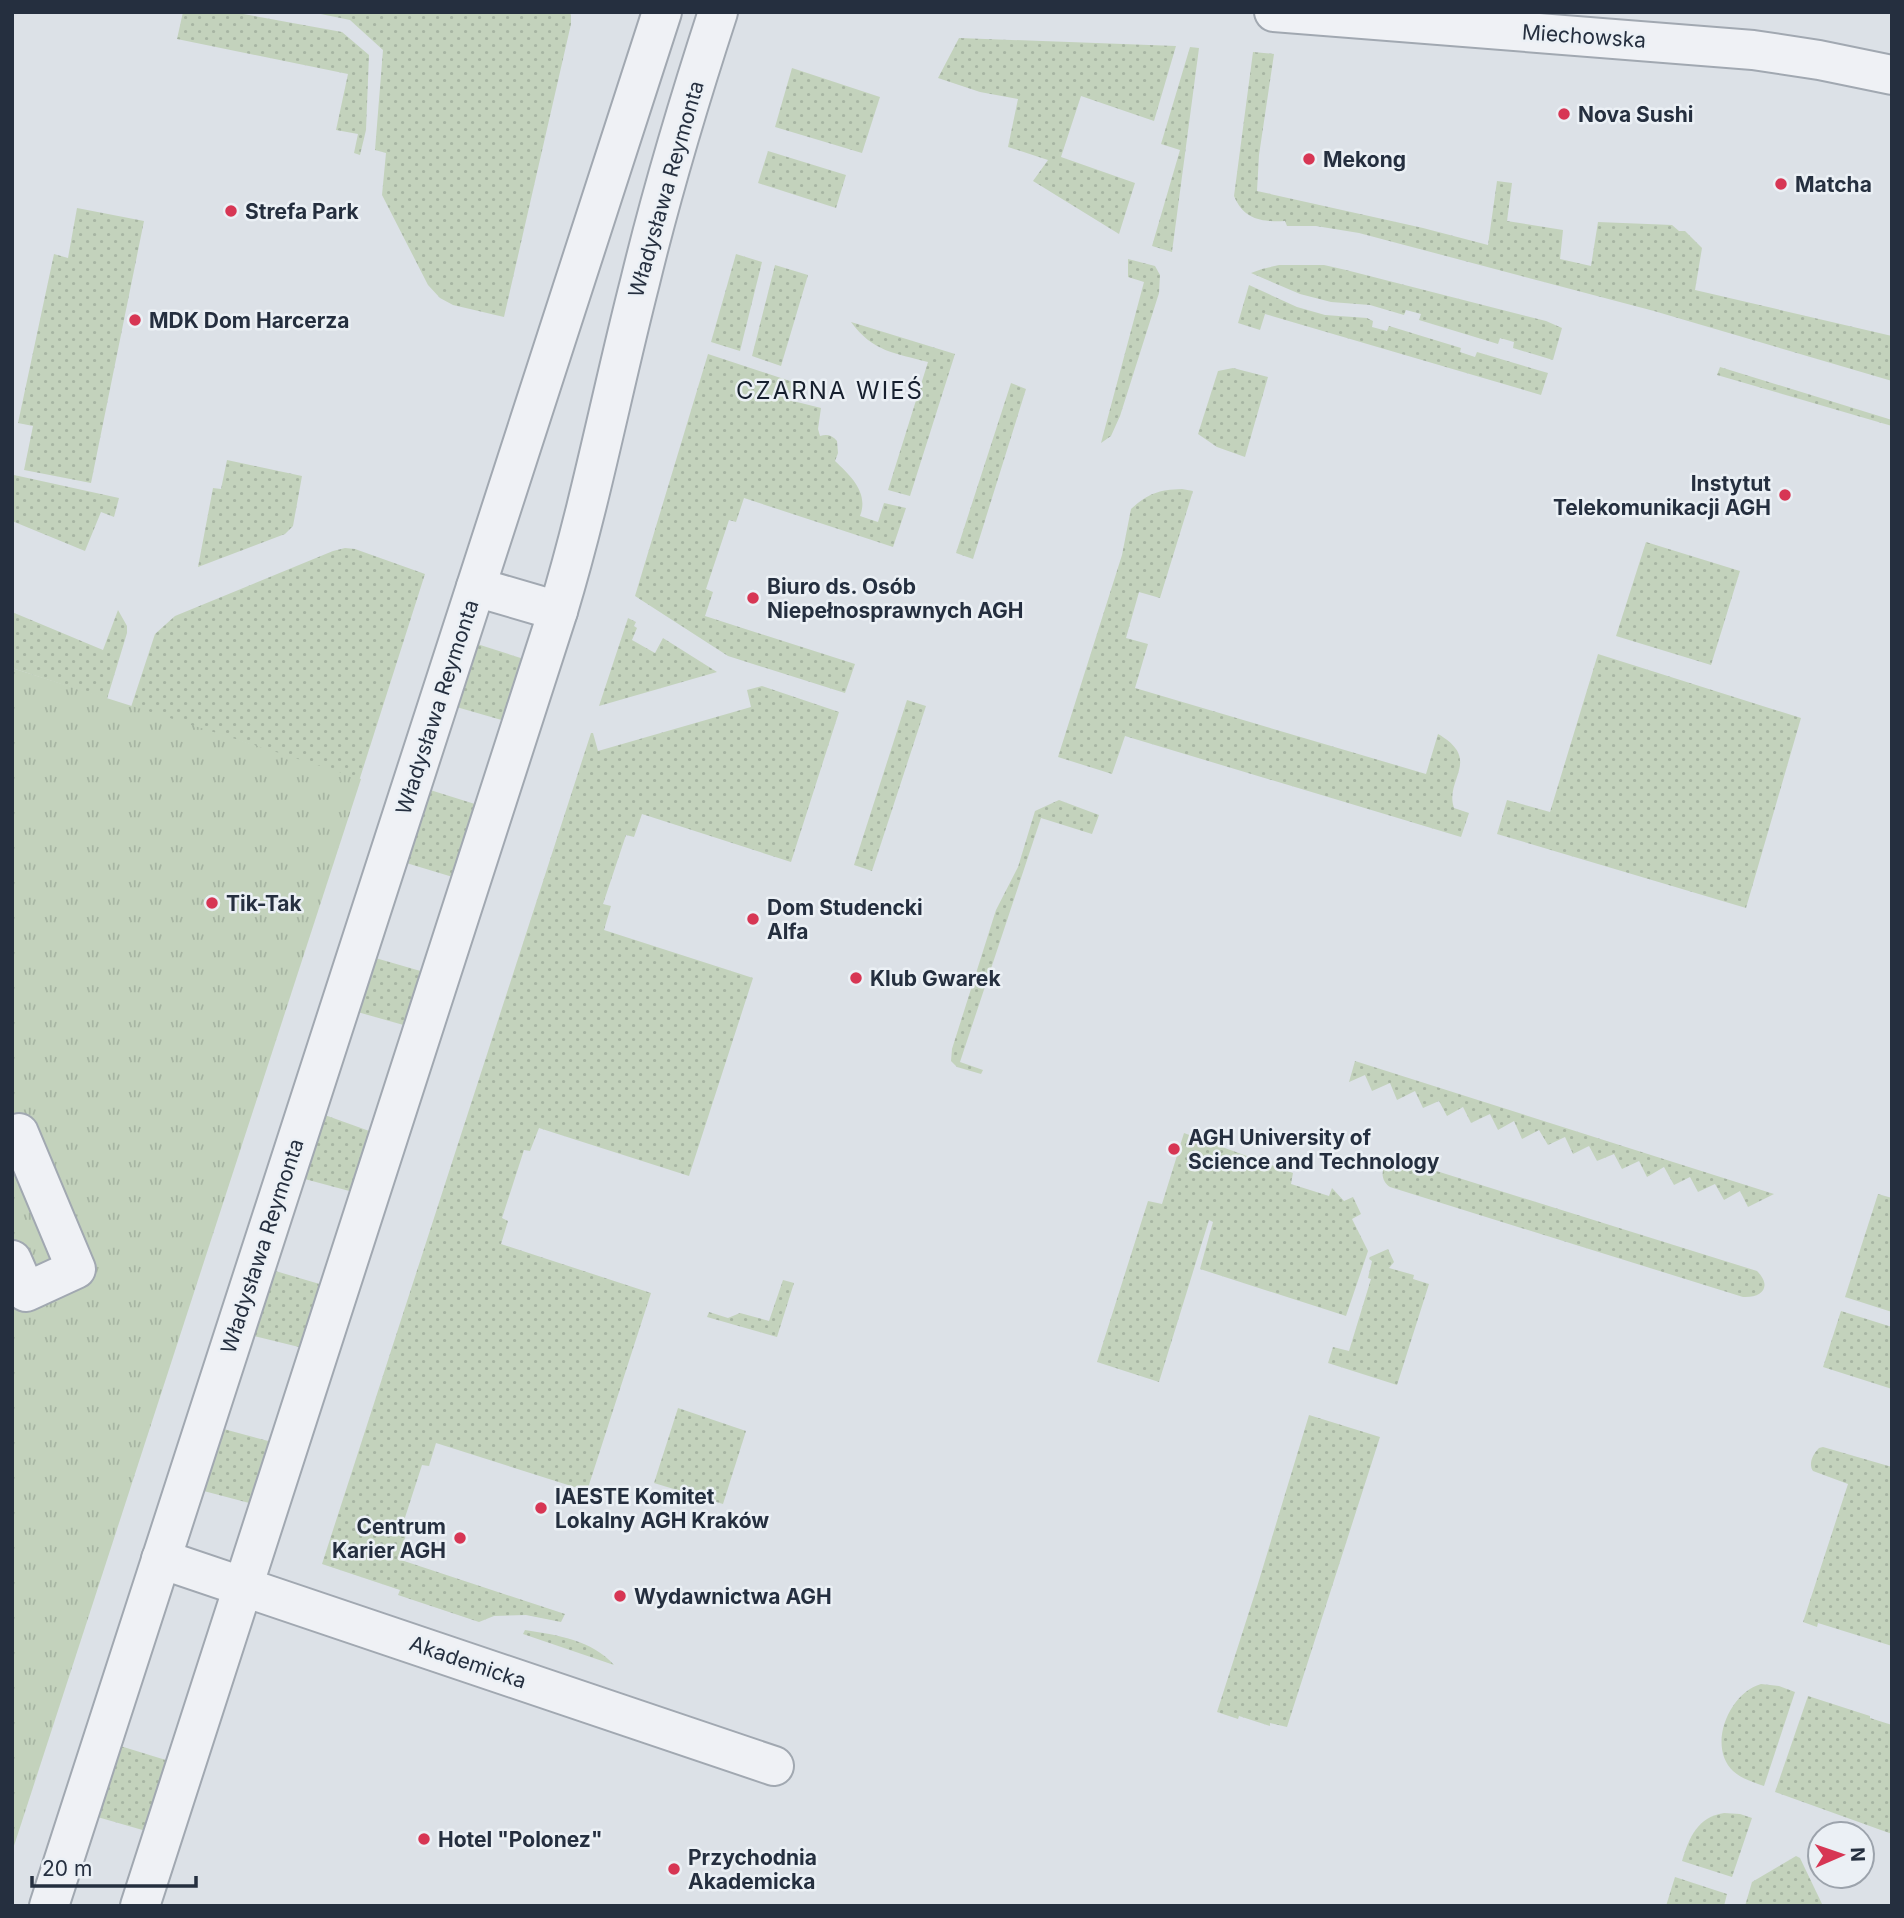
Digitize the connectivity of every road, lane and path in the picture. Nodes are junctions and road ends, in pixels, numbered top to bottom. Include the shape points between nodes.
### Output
1 (662, 12) edge
2 (718, 12) edge
3 (1274, 12) edge
4 (1892, 75) edge
5 (476, 587) junction
6 (558, 611) junction
7 (12, 1137) edge
8 (12, 1260) edge
9 (161, 1559) junction
10 (243, 1587) junction
11 (774, 1766) dead end
12 (48, 1906) edge
13 (140, 1906) edge

1 - 5 street, Władysława Reymonta
2 - 6 street, Władysława Reymonta via 652,234
3 - 4 street, Miechowska via 1753,50
5 - 6 street, Władysława Reymonta
5 - 9 street, Władysława Reymonta
6 - 10 street, Władysława Reymonta
7 - 8 street via 19,1133 76,1269 26,1292
9 - 10 street, Akademicka
9 - 12 street, Władysława Reymonta
10 - 11 street, Akademicka
10 - 13 street, Władysława Reymonta

